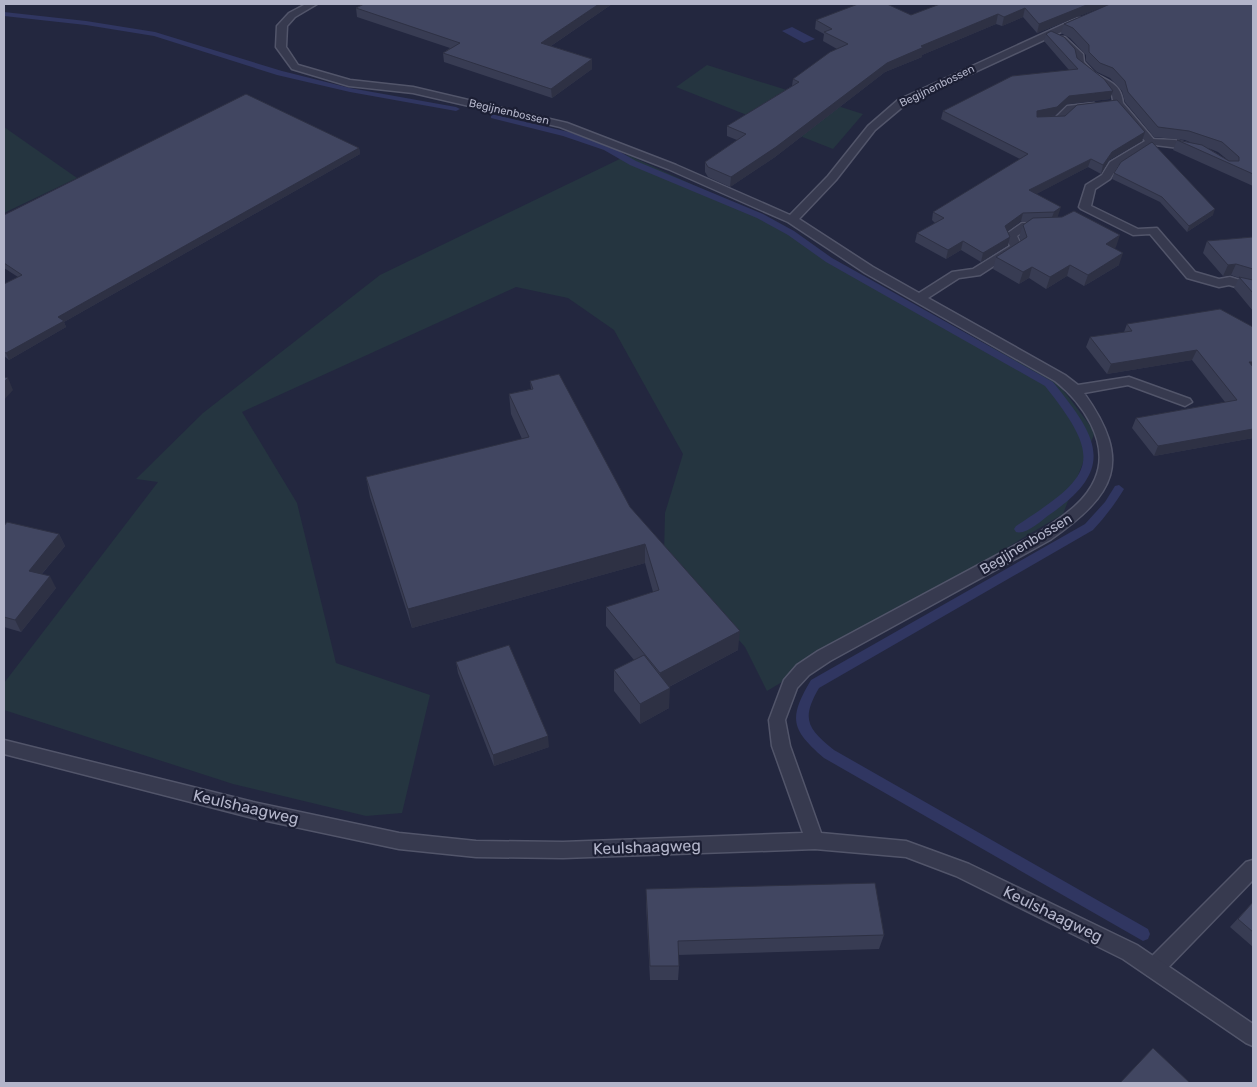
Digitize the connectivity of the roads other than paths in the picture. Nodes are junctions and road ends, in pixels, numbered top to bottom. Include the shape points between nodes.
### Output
1 (312, 4) edge
2 (1092, 15) edge
3 (1049, 33) junction
4 (1118, 103) junction
5 (1040, 122) edge
6 (1152, 142) junction
7 (1203, 150) edge
8 (792, 220) junction
9 (1054, 226) edge
10 (1253, 288) edge
11 (919, 298) junction
12 (1074, 390) junction
13 (1185, 402) dead end
14 (4, 747) edge
15 (815, 841) junction
16 (1253, 868) edge
17 (1154, 968) junction
18 (1253, 1036) edge

1 - 8 street, Begijnenbossen via 292,15 282,26 280,47 295,67 349,83 413,90 563,124
2 - 3 street, Begijnenbossen
3 - 4 street via 1066,41 1080,56 1079,63 1117,94
3 - 8 street, Begijnenbossen via 902,102 888,112 872,124 832,177
4 - 5 street via 1071,108 1059,120
4 - 6 street
6 - 7 street via 1175,143
6 - 10 street via 1114,164 1106,177 1090,187 1081,209 1136,233 1153,230 1191,275
8 - 11 street, Begijnenbossen
9 - 11 street via 1026,225 1011,235 1016,247 976,272 956,275
11 - 12 street, Begijnenbossen via 1044,368
12 - 13 street via 1129,381
12 - 15 street, Begijnenbossen via 1101,431 1106,464 1095,492 1074,516 1045,536 824,656 803,670 790,685 777,720 781,746
14 - 15 street, Keulshaagweg via 253,810 399,841 476,849 563,850
15 - 17 street, Keulshaagweg via 906,849 962,870 1130,952
16 - 17 street
17 - 18 street, Keulshaagweg

